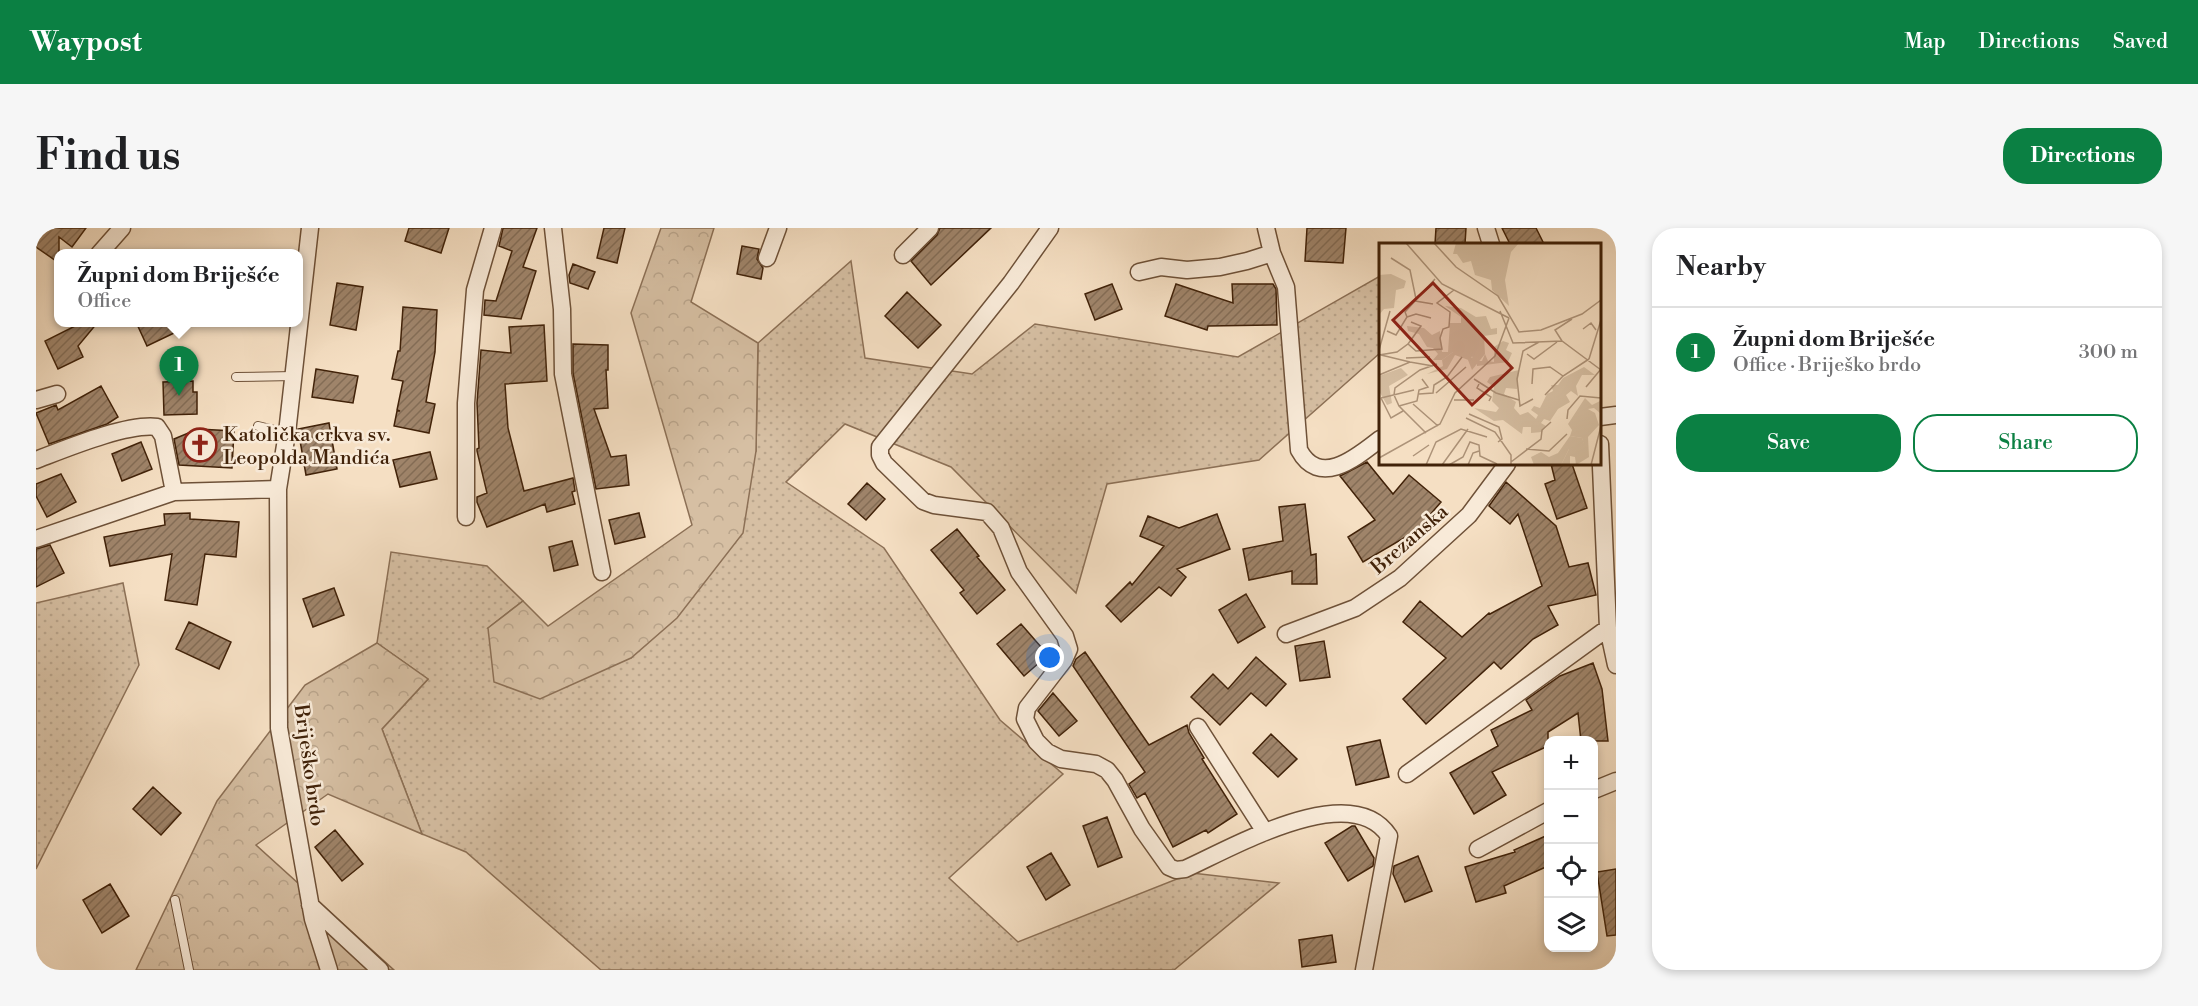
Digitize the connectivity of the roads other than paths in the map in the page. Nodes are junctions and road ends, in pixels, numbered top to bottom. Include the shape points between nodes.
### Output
1 (122, 228) edge
2 (310, 228) edge
3 (493, 228) edge
4 (553, 228) edge
5 (778, 228) edge
6 (930, 228) edge
7 (1050, 228) edge
8 (1266, 228) edge
9 (1486, 228) edge
10 (1491, 243) edge
11 (103, 249) edge
12 (1272, 253) junction
13 (903, 255) dead end
14 (767, 258) dead end
15 (1139, 272) dead end
16 (303, 293) edge
17 (299, 327) edge
18 (294, 376) junction
19 (236, 377) dead end
20 (57, 394) dead end
21 (36, 400) edge
22 (1616, 415) edge
23 (1601, 417) edge
24 (258, 426) dead end
25 (287, 433) junction
26 (1379, 440) edge
27 (36, 460) edge
28 (1506, 465) edge
29 (1600, 465) edge
30 (278, 489) junction
31 (174, 492) junction
32 (466, 517) dead end
33 (36, 539) edge
34 (602, 572) dead end
35 (1608, 628) junction
36 (1286, 634) dead end
37 (1616, 662) edge
38 (1198, 727) dead end
39 (1407, 774) dead end
40 (1616, 780) edge
41 (1598, 788) edge
42 (1544, 813) edge
43 (1265, 832) junction
44 (1478, 849) dead end
45 (176, 900) dead end
46 (310, 905) junction
47 (189, 970) edge
48 (329, 970) edge
49 (380, 970) edge
50 (1364, 970) edge

1 - 11 street
2 - 16 street, Briješko brdo
3 - 32 street via 475,290 466,404
4 - 34 street via 562,309 563,374
5 - 14 street
6 - 13 street
7 - 43 street via 880,447 880,456 923,501 987,512 1001,528 1019,572 1065,636 1069,649 1064,660 1027,708 1025,719 1036,741 1047,752 1107,770 1142,829 1169,867 1176,870
8 - 12 street
9 - 10 street
12 - 15 street via 1220,267 1161,267
12 - 26 street via 1286,287 1299,450 1304,459 1321,468 1334,468 1356,458
17 - 18 street, Briješko brdo
18 - 19 lane
18 - 25 street, Briješko brdo
20 - 21 street
22 - 23 street
24 - 25 lane
25 - 30 street, Briješko brdo
27 - 31 street via 144,425 157,427 163,436
28 - 36 street, Brezanska via 1469,515 1400,578 1355,608
29 - 35 street
30 - 31 street
30 - 46 street, Briješko brdo via 279,728
31 - 33 street
35 - 37 street
35 - 39 street
38 - 43 street
40 - 41 street
42 - 44 street
43 - 50 street via 1334,813 1358,814 1384,828 1389,836
45 - 47 lane
46 - 48 street, Briješko brdo
46 - 49 street

